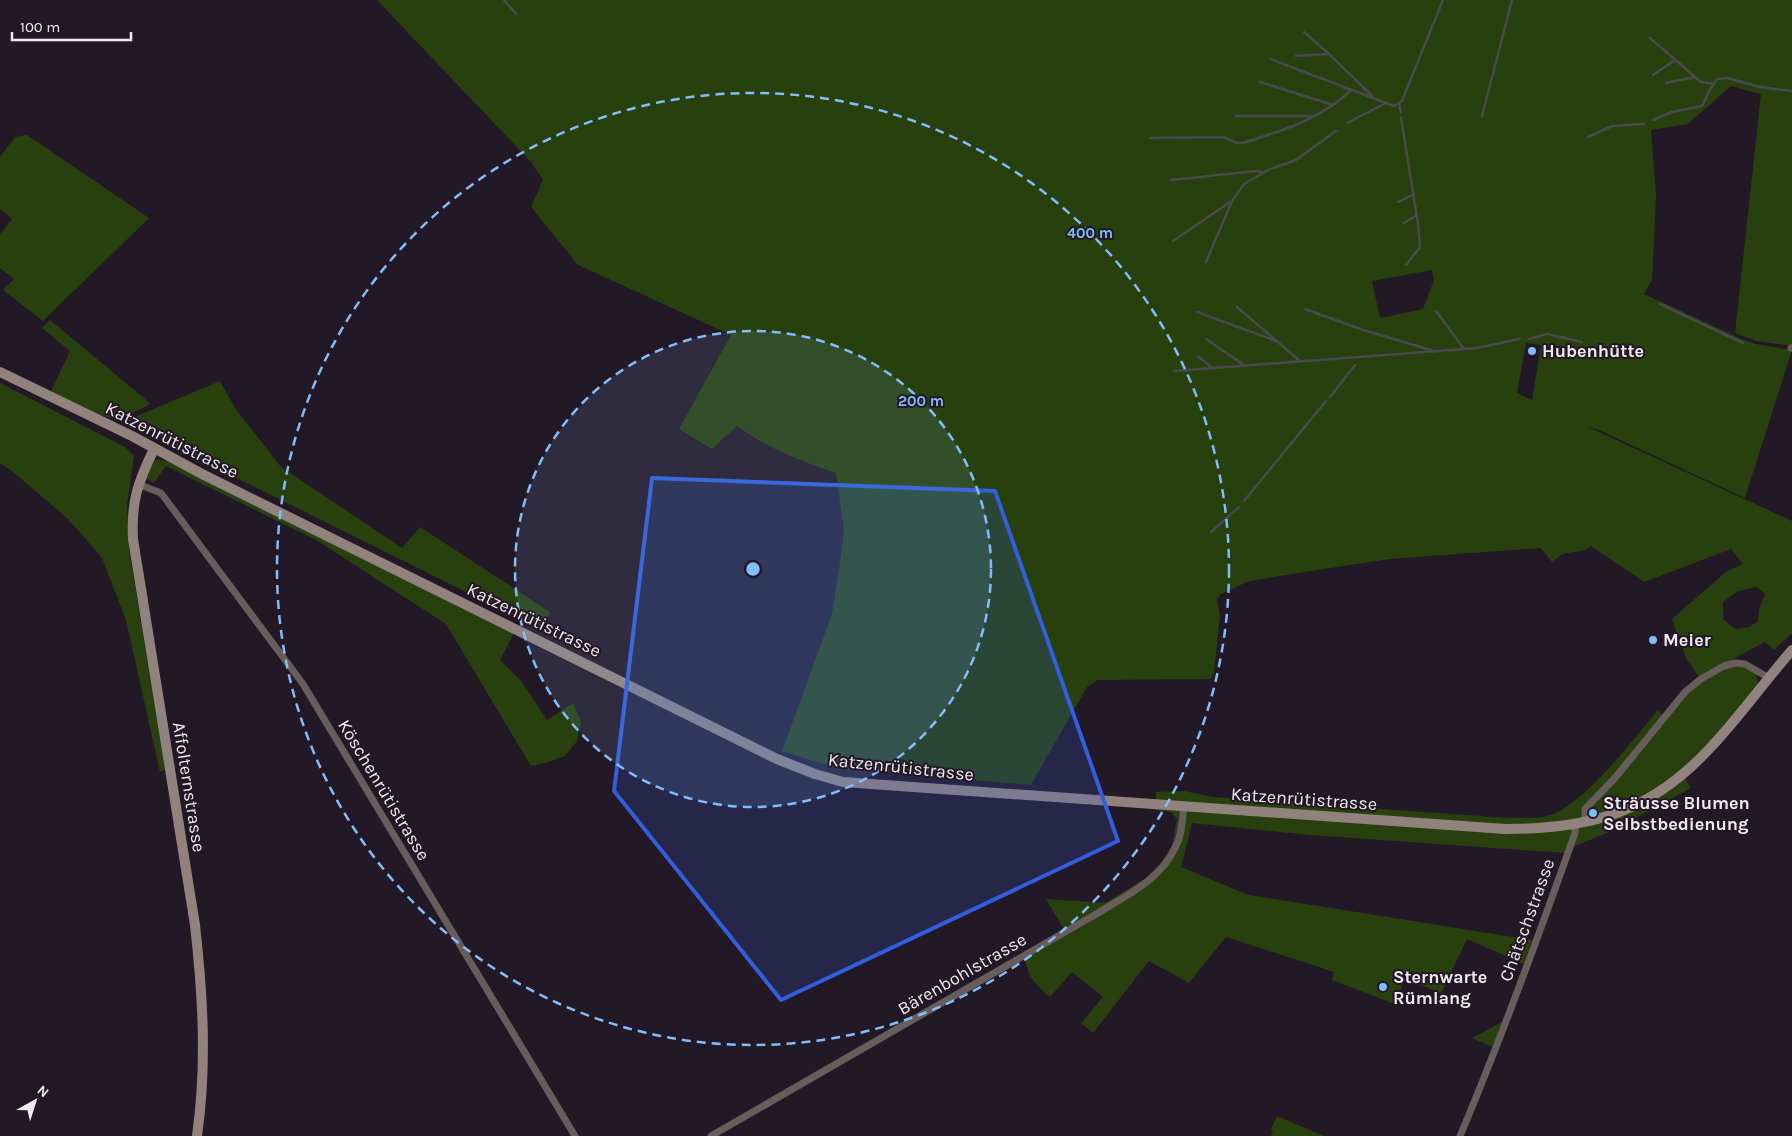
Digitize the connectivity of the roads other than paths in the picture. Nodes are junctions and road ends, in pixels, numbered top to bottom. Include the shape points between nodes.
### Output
1 (0, 372) edge
2 (154, 449) junction
3 (138, 484) junction
4 (1792, 650) edge
5 (1769, 678) junction
6 (1184, 806) junction
7 (1580, 824) junction
8 (712, 1135) edge
9 (197, 1136) edge
10 (575, 1136) edge
11 (1460, 1136) edge

1 - 2 street, Katzenrütistrasse
2 - 3 street, Affolternstrasse
2 - 6 street, Katzenrütistrasse via 777,759 815,774 843,782
3 - 9 street, Affolternstrasse via 133,506 133,539 201,975 204,1060
3 - 10 street, Köschenrütistrasse via 162,493 303,684
4 - 5 street, Katzenrütistrasse
5 - 7 street, Katzenrütistrasse via 1712,746 1680,777 1647,800
5 - 7 street, Chätschstrasse via 1735,662 1694,684 1586,809
6 - 7 street, Katzenrütistrasse via 1505,829
6 - 8 street, Bärenbohlstrasse via 1176,847 1153,878 1098,913
7 - 11 street, Chätschstrasse

